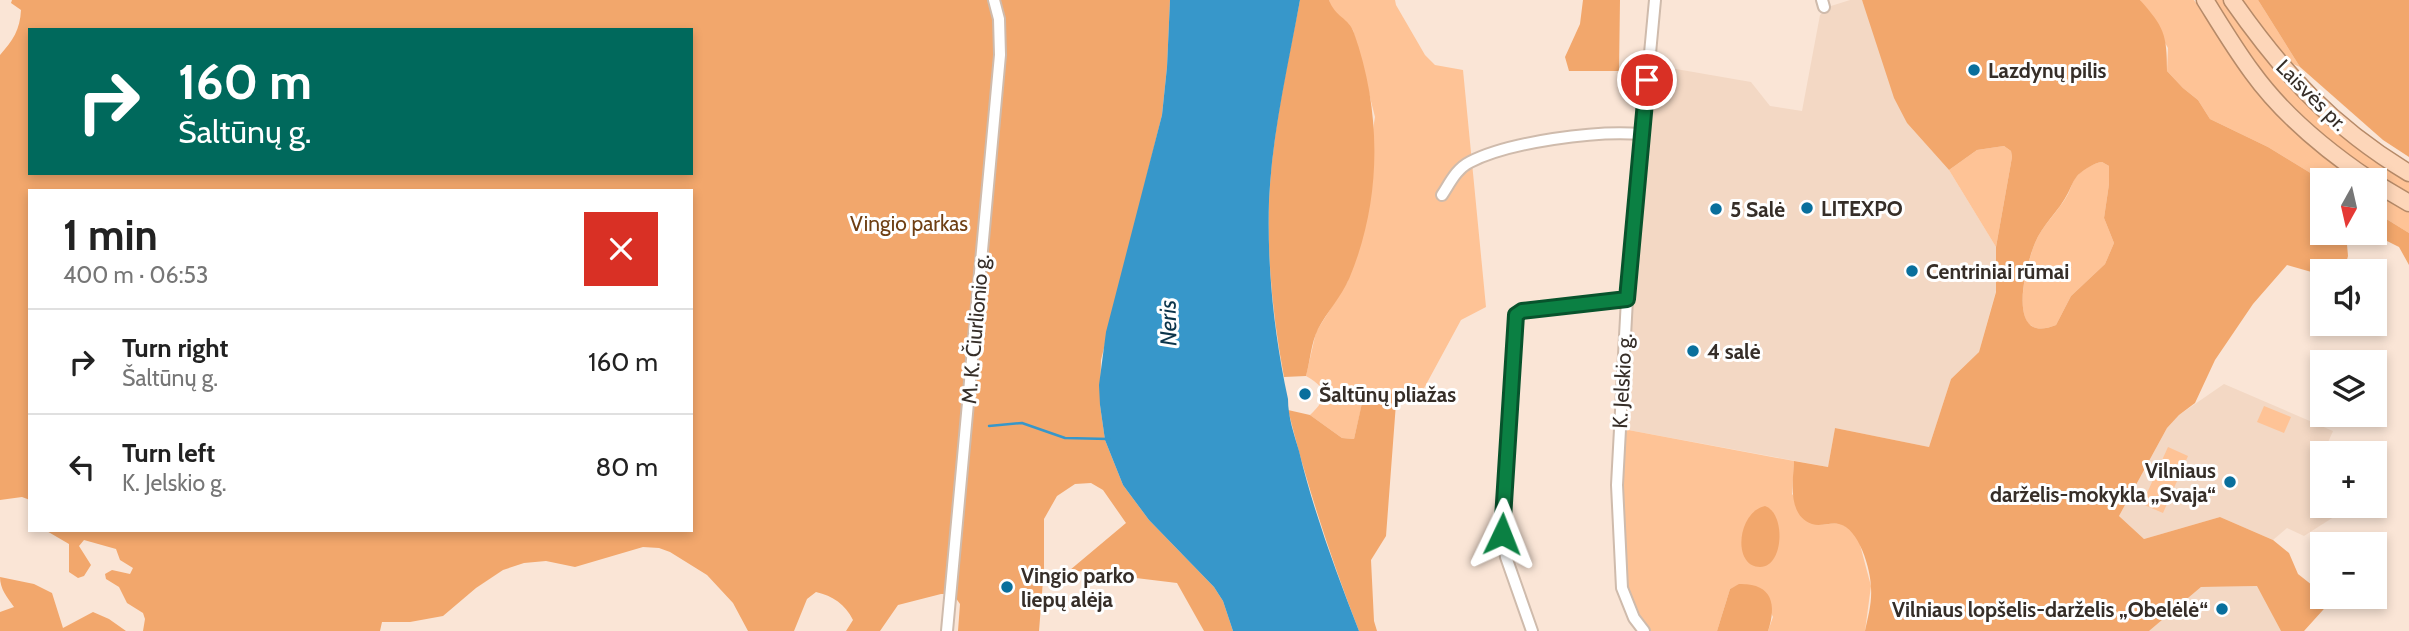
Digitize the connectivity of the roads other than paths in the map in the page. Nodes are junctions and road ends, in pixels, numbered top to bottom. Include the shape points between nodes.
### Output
1 (994, 0) edge
2 (1655, 0) edge
3 (2205, 0) edge
4 (2232, 0) edge
5 (1641, 134) junction
6 (2353, 168) edge
7 (2409, 173) edge
8 (2387, 190) edge
9 (1442, 195) dead end
10 (2409, 203) edge
11 (1627, 299) junction
12 (947, 631) edge
13 (1532, 631) edge
14 (1644, 631) edge

1 - 12 street, M. K. Čiurlionio g. via 1000,55
2 - 5 street, K. Jelskio g.
3 - 6 main road, Laisvės pr. via 2274,100
4 - 7 main road, Laisvės pr. via 2304,92 2345,129
5 - 9 street via 1587,135 1492,153 1457,171
5 - 11 street, K. Jelskio g.
8 - 10 main road
11 - 13 street via 1516,315 1502,534
11 - 14 street, K. Jelskio g. via 1617,485 1622,587

